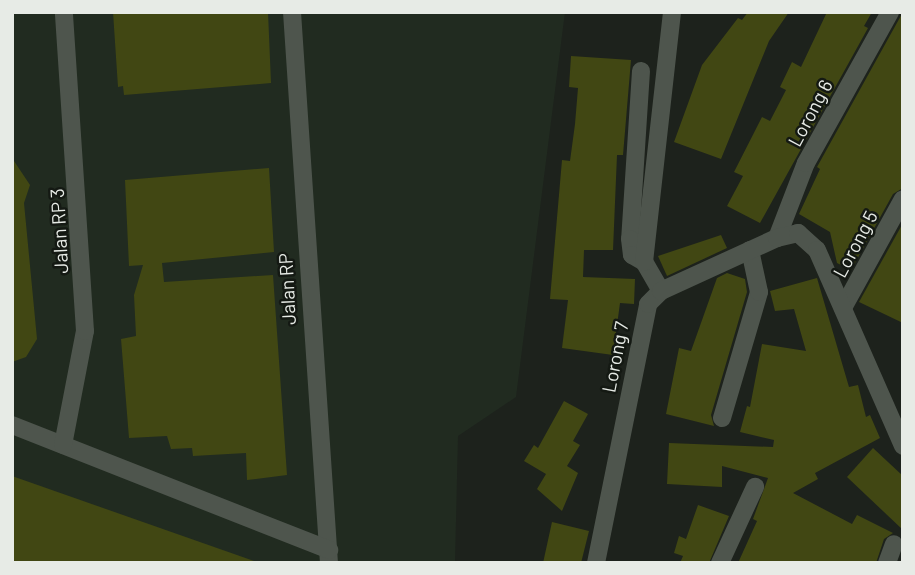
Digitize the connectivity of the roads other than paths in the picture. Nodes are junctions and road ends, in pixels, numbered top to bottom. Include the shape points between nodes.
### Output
1 (64, 12) edge
2 (292, 12) edge
3 (672, 12) edge
4 (890, 12) edge
5 (641, 71) dead end
6 (903, 199) edge
7 (778, 239) junction
8 (750, 250) junction
9 (644, 262) junction
10 (661, 291) junction
11 (844, 308) junction
12 (722, 418) dead end
13 (12, 425) edge
14 (900, 431) edge
15 (63, 445) junction
16 (755, 487) dead end
17 (894, 544) dead end
18 (329, 557) edge
19 (596, 563) edge
20 (720, 563) edge
21 (887, 563) edge

1 - 15 street, Jalan RP 3 via 85,331
2 - 18 street, Jalan RP
3 - 9 street
4 - 7 street, Lorong 6 via 806,163
5 - 9 street via 630,239 632,255
6 - 11 street, Lorong 5
7 - 8 street
7 - 11 street via 798,233 810,240
8 - 10 street
8 - 12 street via 759,292
9 - 10 street
10 - 19 street, Lorong 7 via 648,304 643,322
11 - 14 street
13 - 15 street
15 - 18 street
16 - 20 street
17 - 21 street

